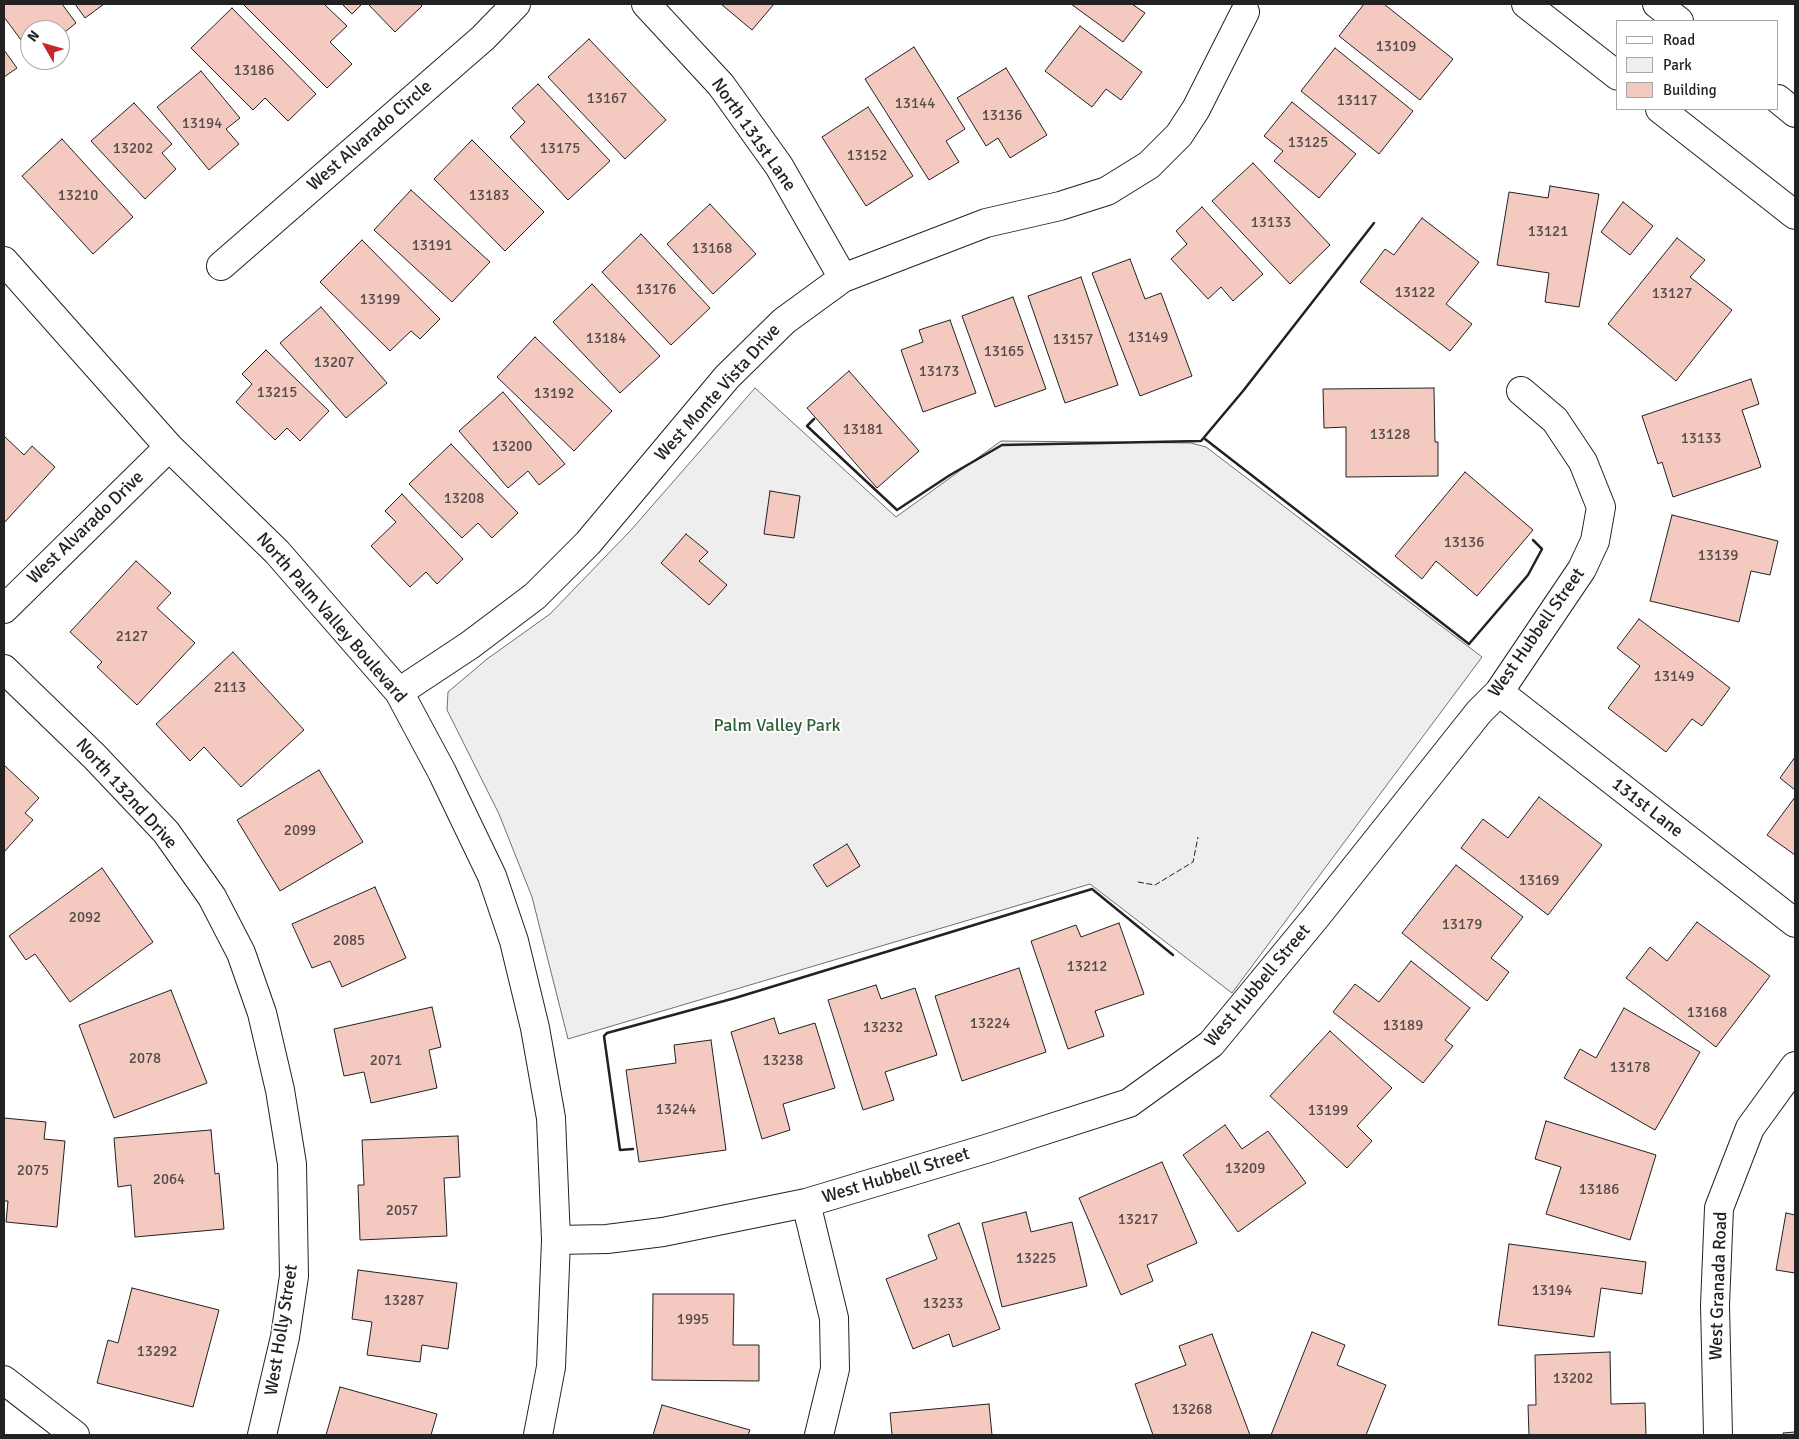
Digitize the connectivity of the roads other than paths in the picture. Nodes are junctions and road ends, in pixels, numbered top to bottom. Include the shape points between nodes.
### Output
1 (516, 4) edge
2 (646, 4) edge
3 (1526, 4) edge
4 (1657, 4) edge
5 (1245, 12) dead end
6 (1678, 20) edge
7 (1616, 74) edge
8 (1779, 100) edge
9 (1661, 110) edge
10 (1795, 113) edge
11 (1795, 215) edge
12 (4, 261) edge
13 (222, 266) dead end
14 (843, 278) junction
15 (1521, 391) dead end
16 (169, 447) junction
17 (4, 609) edge
18 (4, 669) edge
19 (398, 692) junction
20 (1499, 692) junction
21 (1795, 923) edge
22 (1795, 1066) edge
23 (292, 1164) joint
24 (806, 1203) junction
25 (556, 1240) junction
26 (4, 1380) edge
27 (75, 1435) edge
28 (262, 1435) edge
29 (538, 1435) edge
30 (819, 1435) edge
31 (1718, 1435) edge

1 - 13 street, West Alvarado Circle via 483,38
2 - 14 street, North 131st Lane via 721,85 774,158
3 - 7 street
4 - 6 street
5 - 14 street, West Monte Vista Drive via 1196,109 1178,135 1149,165 1107,191 986,223
8 - 10 street
9 - 11 street
12 - 16 street, North Palm Valley Boulevard
14 - 19 street, West Monte Vista Drive via 784,321 727,377 588,543 536,596 470,645
15 - 20 street, West Hubbell Street via 1555,420 1583,462 1601,508 1595,541 1582,569
16 - 17 street, West Alvarado Drive
16 - 19 street, North Palm Valley Boulevard via 277,552
18 - 23 street, North 132nd Drive via 96,758 166,832 212,897 242,953 262,1013 280,1090
19 - 25 street, North Palm Valley Boulevard via 470,827 492,876 514,941 536,1028 551,1118
20 - 21 street, 131st Lane
20 - 24 street, West Hubbell Street via 1479,712 1212,1044 1129,1103
22 - 31 street, West Granada Road via 1750,1128 1719,1208 1715,1305
23 - 28 street, West Holly Street via 294,1276 285,1337
24 - 25 street, West Hubbell Street via 663,1232 607,1239
24 - 30 street via 834,1318 835,1368
25 - 29 street, North Palm Valley Boulevard via 551,1367
26 - 27 street

